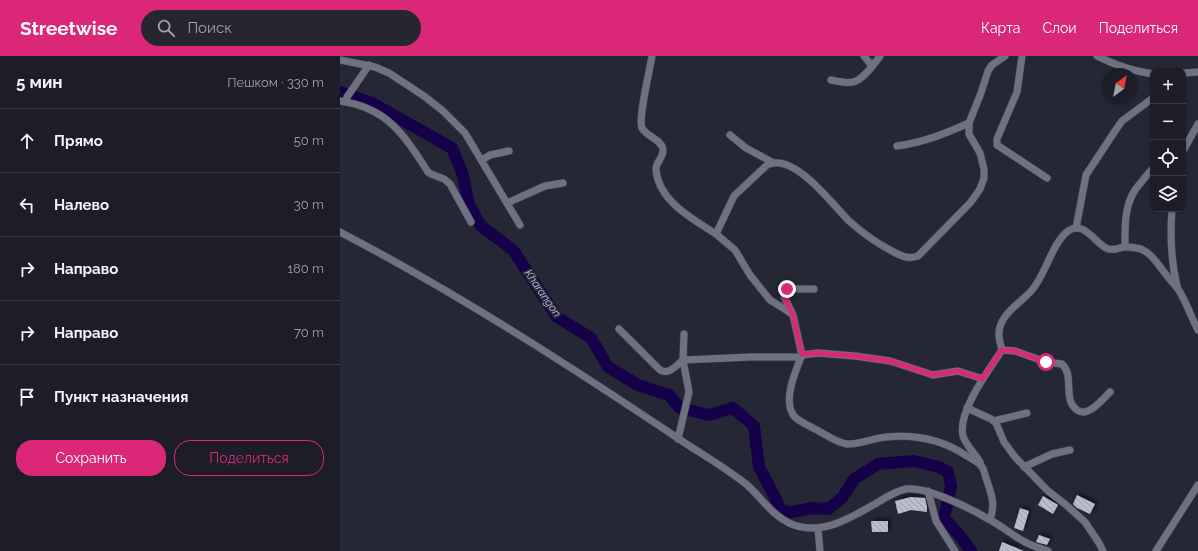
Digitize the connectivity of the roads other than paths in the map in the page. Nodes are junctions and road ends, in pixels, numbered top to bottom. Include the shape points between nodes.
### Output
1 (652, 56) edge
2 (864, 56) edge
3 (880, 56) edge
4 (1004, 56) edge
5 (1022, 56) edge
6 (1097, 56) edge
7 (340, 60) edge
8 (365, 62) edge
9 (872, 66) junction
10 (1198, 72) edge
11 (1150, 73) edge
12 (1186, 74) edge
13 (831, 80) dead end
14 (344, 100) edge
15 (1150, 100) edge
16 (969, 123) junction
17 (1197, 125) edge
18 (730, 135) dead end
19 (1186, 135) edge
20 (897, 146) dead end
21 (1186, 146) edge
22 (509, 151) dead end
23 (482, 160) junction
24 (772, 162) junction
25 (1150, 172) edge
26 (1047, 178) dead end
27 (563, 183) dead end
28 (507, 203) junction
29 (1172, 212) edge
30 (471, 222) dead end
31 (520, 225) dead end
32 (1076, 228) junction
33 (340, 232) edge
34 (716, 234) junction
35 (1125, 247) junction
36 (814, 289) dead end
37 (1178, 290) junction
38 (793, 315) junction
39 (619, 329) dead end
40 (1198, 330) edge
41 (684, 334) dead end
42 (1002, 350) junction
43 (801, 356) junction
44 (683, 360) junction
45 (982, 379) junction
46 (1110, 392) dead end
47 (967, 408) junction
48 (1027, 413) dead end
49 (994, 421) junction
50 (678, 439) junction
51 (1070, 450) dead end
52 (982, 466) junction
53 (1024, 467) junction
54 (1198, 486) edge
55 (930, 492) junction
56 (990, 519) junction
57 (818, 529) junction
58 (820, 551) edge
59 (955, 551) edge
60 (1048, 551) edge
61 (1102, 551) edge
62 (1156, 551) edge

1 - 34 street via 644,94 642,126 662,147 662,155 656,167 660,184 677,207
2 - 9 street
3 - 9 street
4 - 16 street via 988,71
5 - 26 street via 1017,92 997,139 997,145
6 - 11 street via 1116,65
7 - 8 street
8 - 14 street via 361,78
8 - 23 street via 389,73 443,111 465,133
9 - 13 street via 854,82
10 - 12 street
14 - 30 street via 387,119 406,138 428,172 450,184
15 - 32 street via 1122,121 1086,175
16 - 20 street via 938,137
16 - 24 street via 969,134 980,153 984,169 980,189 940,235 913,258 903,257 866,234 848,220 807,178 790,167
17 - 19 street
17 - 21 street
18 - 24 street via 746,148
22 - 23 street via 490,155
23 - 28 street
24 - 34 street via 734,196
25 - 35 street via 1129,202 1124,225
27 - 28 street via 545,186
28 - 31 street
29 - 37 street via 1171,256
32 - 35 street via 1085,230 1107,249
32 - 42 street via 1063,236 1038,283 1002,322 999,334
33 - 50 street via 454,295 598,385
34 - 38 street via 735,250 750,275 770,300
35 - 37 street via 1141,249 1152,256
36 - 38 street via 787,289 784,292
37 - 40 street
38 - 43 street
39 - 44 street via 662,372 670,371
41 - 44 street
42 - 45 street
42 - 46 street via 1062,364 1066,368 1069,382 1070,402 1080,412 1089,411
43 - 44 street
43 - 45 street via 818,353 855,356 890,361 933,375 958,371
43 - 52 street via 790,397 791,411 797,419 844,443 897,436 936,440 962,452
44 - 50 street via 689,388
45 - 47 street
47 - 49 street
47 - 52 street via 962,424 963,435
48 - 49 street
49 - 53 street via 1004,442
50 - 57 street via 741,480 775,514 787,522 803,528
51 - 53 street via 1052,454
52 - 56 street via 993,497
53 - 61 street via 1079,516 1100,543
54 - 62 street
55 - 56 street
55 - 57 street via 915,488 903,489 831,526
55 - 59 street via 936,521
56 - 60 street via 1025,542
57 - 58 street

